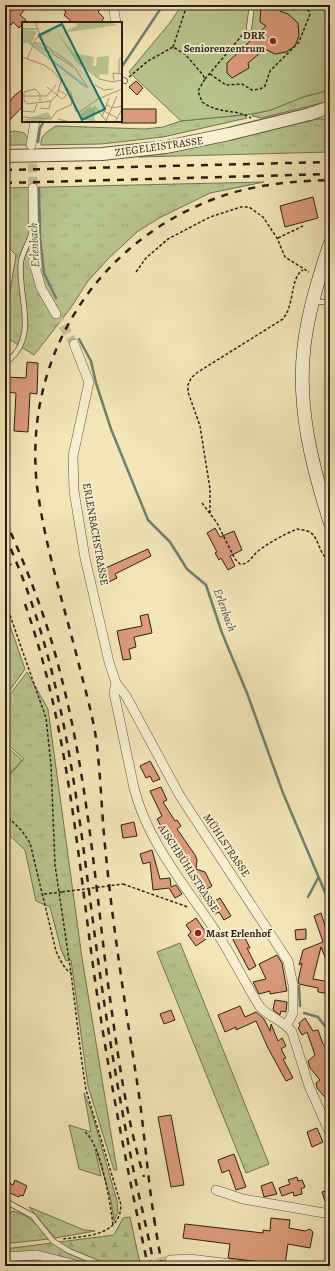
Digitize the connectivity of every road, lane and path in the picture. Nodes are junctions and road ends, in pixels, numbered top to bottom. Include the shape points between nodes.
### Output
1 (113, 5) edge
2 (187, 5) edge
3 (252, 5) edge
4 (300, 5) edge
5 (116, 22) edge
6 (249, 28) joint
7 (173, 47) junction
8 (210, 74) junction
9 (205, 79) junction
10 (123, 80) edge
11 (330, 107) edge
12 (310, 114) junction
13 (330, 115) edge
14 (247, 121) dead end
15 (35, 122) edge
16 (31, 145) tunnel mouth
17 (5, 156) edge
18 (33, 188) tunnel mouth
19 (303, 226) dead end
20 (32, 232) junction
21 (277, 238) junction
22 (330, 244) edge
23 (303, 270) junction
24 (136, 272) dead end
25 (320, 276) junction
26 (313, 300) junction
27 (330, 303) edge
28 (56, 314) tunnel mouth
29 (74, 344) tunnel mouth
30 (5, 360) edge
31 (202, 503) dead end
32 (210, 513) junction
33 (330, 522) edge
34 (330, 561) edge
35 (5, 600) edge
36 (116, 683) junction
37 (5, 814) edge
38 (59, 893) junction
39 (44, 894) junction
40 (197, 904) junction
41 (71, 973) junction
42 (286, 1026) junction
43 (329, 1130) edge
44 (85, 1132) dead end
45 (216, 1190) dead end
46 (5, 1201) edge
47 (330, 1214) edge
48 (112, 1226) junction
49 (53, 1241) junction
50 (5, 1257) edge
51 (170, 1260) tunnel mouth
52 (80, 1266) edge
53 (105, 1266) edge
54 (247, 1266) edge

1 - 5 street
2 - 7 path
3 - 6 lane
4 - 8 path via 307,7 310,14 305,30 293,50 270,71 264,86 252,90 242,84 226,86
6 - 8 path
7 - 9 path via 190,58
7 - 10 path via 148,61
8 - 9 path
9 - 14 path via 198,91 202,102 218,110 237,112 255,119
11 - 12 street, ZIEGELEISTRASSE
12 - 13 street, ZIEGELEISTRASSE
12 - 17 street, ZIEGELEISTRASSE via 159,148 102,154
15 - 16 street
18 - 20 street
19 - 21 path
20 - 28 street via 34,263 41,288
20 - 30 lane via 22,261 26,333 17,354
21 - 23 path via 285,257
21 - 24 path via 256,211 249,207 236,208 210,217 168,239 146,258
22 - 25 main road
23 - 25 path
23 - 32 path via 296,276 291,307 283,320 198,372 188,385 190,399 200,426 210,489
25 - 26 main road
26 - 27 lane
26 - 33 main road via 304,348 303,394 311,458
29 - 36 street, ERLENBACHSTRASSE via 89,382 73,456 74,491 85,558
31 - 32 path
32 - 34 path via 240,564 247,562 278,537 297,529 310,532 318,542 323,557
35 - 38 path via 46,718
36 - 40 street, AISCHBÜHLSTRASSE via 114,693 137,802 159,846
36 - 42 street, MÜHLSTRASSE via 126,696 180,796 288,961 293,985 293,1013
37 - 39 path via 30,843
38 - 39 path
38 - 40 path, bridge via 123,884 182,906
38 - 41 path
39 - 41 path via 56,951
40 - 42 street, AISCHBÜHLSTRASSE via 222,940 260,1007
41 - 48 path via 86,1090 120,1205 119,1218
42 - 43 street, AISCHBÜHLSTRASSE via 292,1032 309,1086
44 - 48 path via 95,1148 104,1175
45 - 47 street via 243,1199
46 - 49 lane via 33,1216
48 - 49 path via 100,1233
49 - 53 lane via 69,1252
50 - 52 street via 37,1255
51 - 54 street

